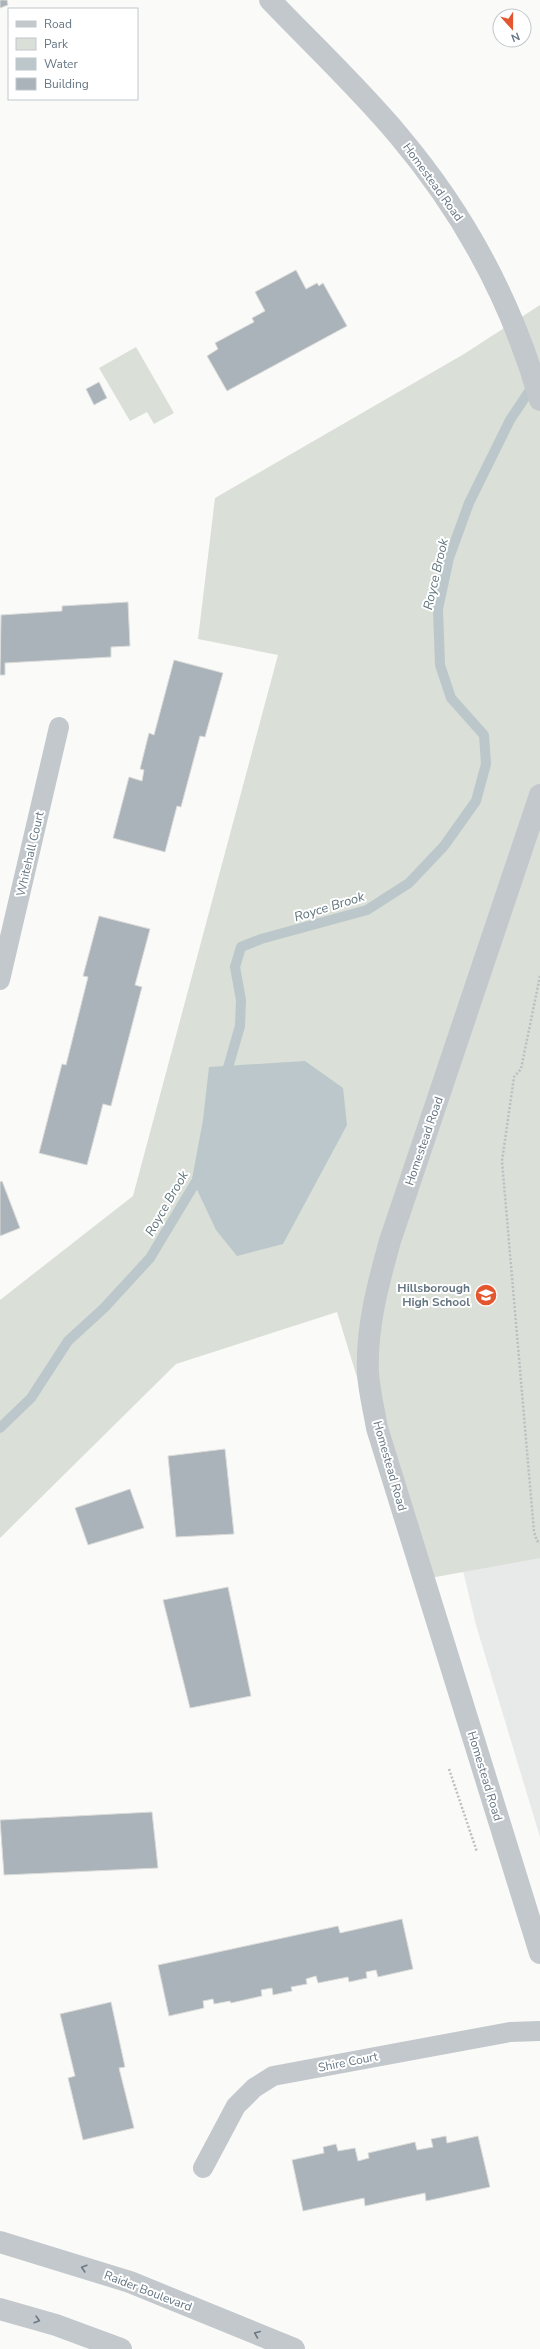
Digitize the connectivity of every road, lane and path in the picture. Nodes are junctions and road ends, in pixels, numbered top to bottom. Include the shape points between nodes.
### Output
1 (270, 0) edge
2 (540, 400) edge
3 (59, 727) dead end
4 (540, 795) edge
5 (540, 976) edge
6 (0, 980) edge
7 (540, 1542) edge
8 (449, 1769) dead end
9 (477, 1852) dead end
10 (540, 1953) edge
11 (540, 2031) edge
12 (203, 2168) dead end
13 (0, 2242) edge
14 (0, 2309) edge
15 (121, 2349) edge
16 (294, 2349) edge

1 - 2 street, Homestead Road via 372,104 422,164 469,232 523,344
3 - 6 lane, Whitehall Court
4 - 10 street, Homestead Road via 390,1242 377,1286 370,1329 368,1374 377,1428
5 - 7 path via 521,1069 514,1077 502,1160 534,1532 537,1541
8 - 9 path
11 - 12 lane, Shire Court via 510,2032 273,2076 254,2088 236,2106
16 -> 13 street, Raider Boulevard via 130,2282
14 -> 15 street via 56,2325

